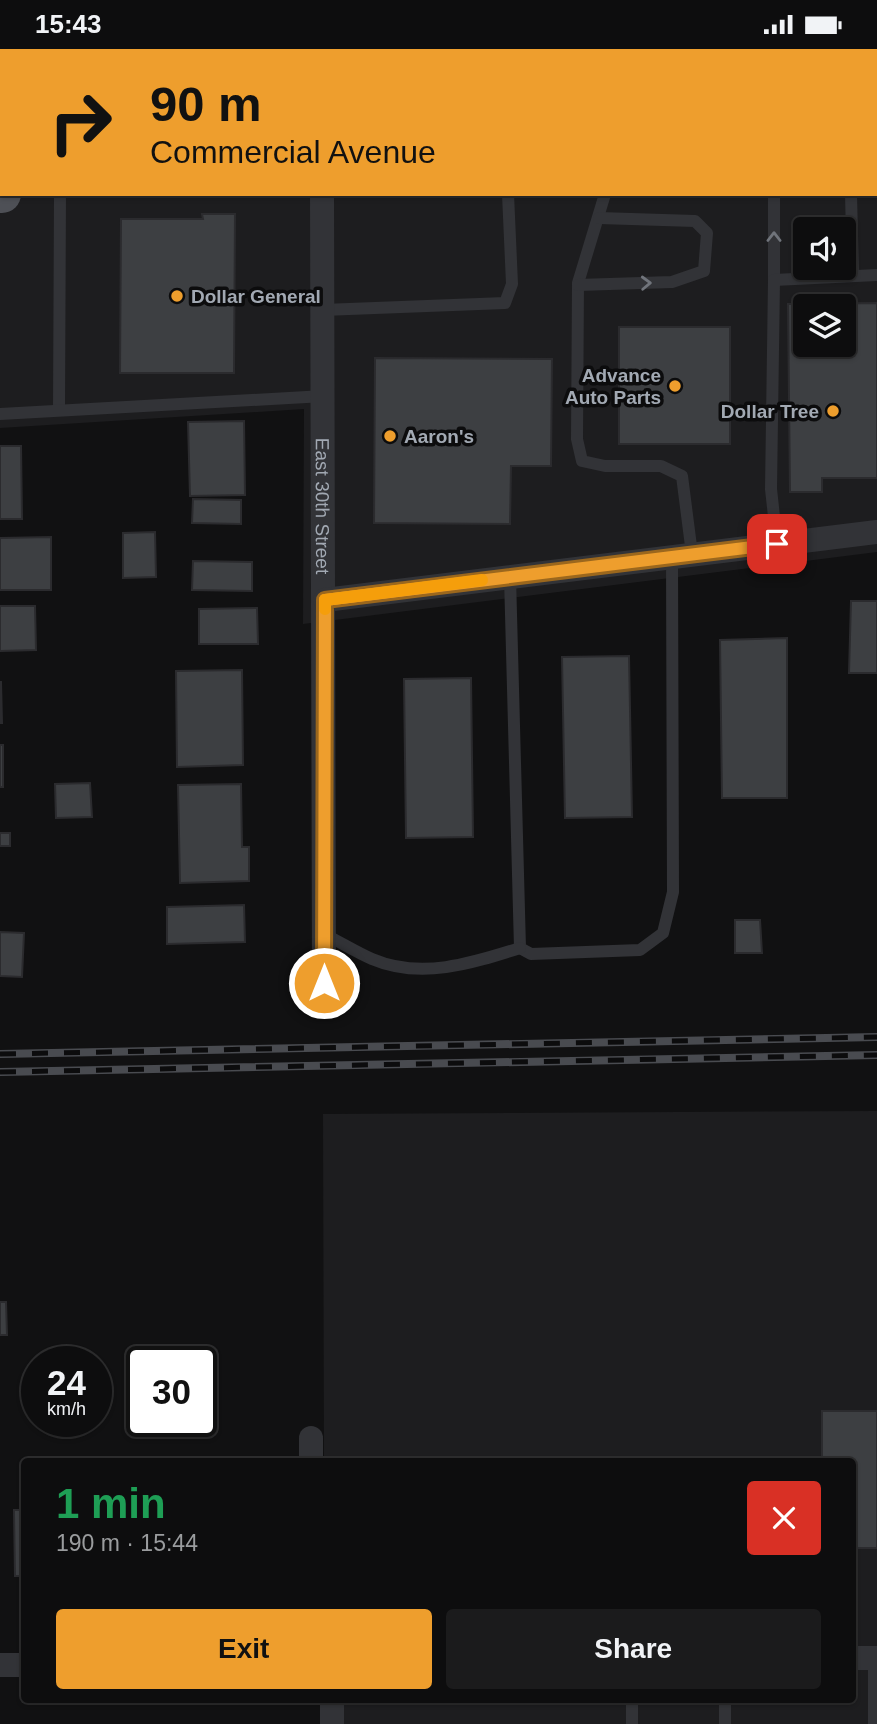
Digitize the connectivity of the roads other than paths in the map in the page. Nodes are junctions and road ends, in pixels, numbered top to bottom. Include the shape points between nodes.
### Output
1 (60, 196) edge
2 (322, 196) edge
3 (508, 196) edge
4 (604, 196) edge
5 (774, 196) edge
6 (851, 196) edge
7 (852, 217) edge
8 (599, 218) junction
9 (877, 275) edge
10 (856, 277) edge
11 (793, 279) edge
12 (774, 280) junction
13 (578, 285) junction
14 (323, 310) junction
15 (324, 396) junction
16 (59, 410) junction
17 (0, 414) edge
18 (877, 532) edge
19 (777, 544) junction
20 (682, 556) junction
21 (510, 577) junction
22 (325, 600) junction
23 (324, 934) junction
24 (520, 948) junction
25 (324, 983) dead end
26 (868, 1658) edge
27 (0, 1665) edge
28 (21, 1665) edge
29 (332, 1703) edge
30 (632, 1703) edge
31 (725, 1703) edge
32 (332, 1724) edge
33 (632, 1724) edge
34 (725, 1724) edge
35 (874, 1724) edge

1 - 16 lane
2 - 14 street, East 30th Street
3 - 14 lane via 512,284 505,303
4 - 8 lane
12 -> 5 lane
6 - 7 lane
8 - 13 lane
13 -> 8 lane via 672,282 704,271 707,233 695,221
9 - 10 lane
11 - 12 lane
12 - 19 lane via 771,489
13 - 20 lane via 577,439 582,461 605,466 661,466 682,476
14 - 15 street, East 30th Street
15 - 16 lane
15 - 22 street, East 30th Street
16 - 17 lane
18 - 19 street
19 - 20 street
20 - 21 street
20 - 24 lane via 673,892 663,933 640,950 531,954
21 - 22 street
21 - 24 lane
22 - 23 street, East 30th Street
23 - 24 lane via 374,960 416,968 460,967
23 - 25 street, East 30th Street
26 - 35 lane
27 - 28 street
29 - 32 street
30 - 33 lane
31 - 34 lane

